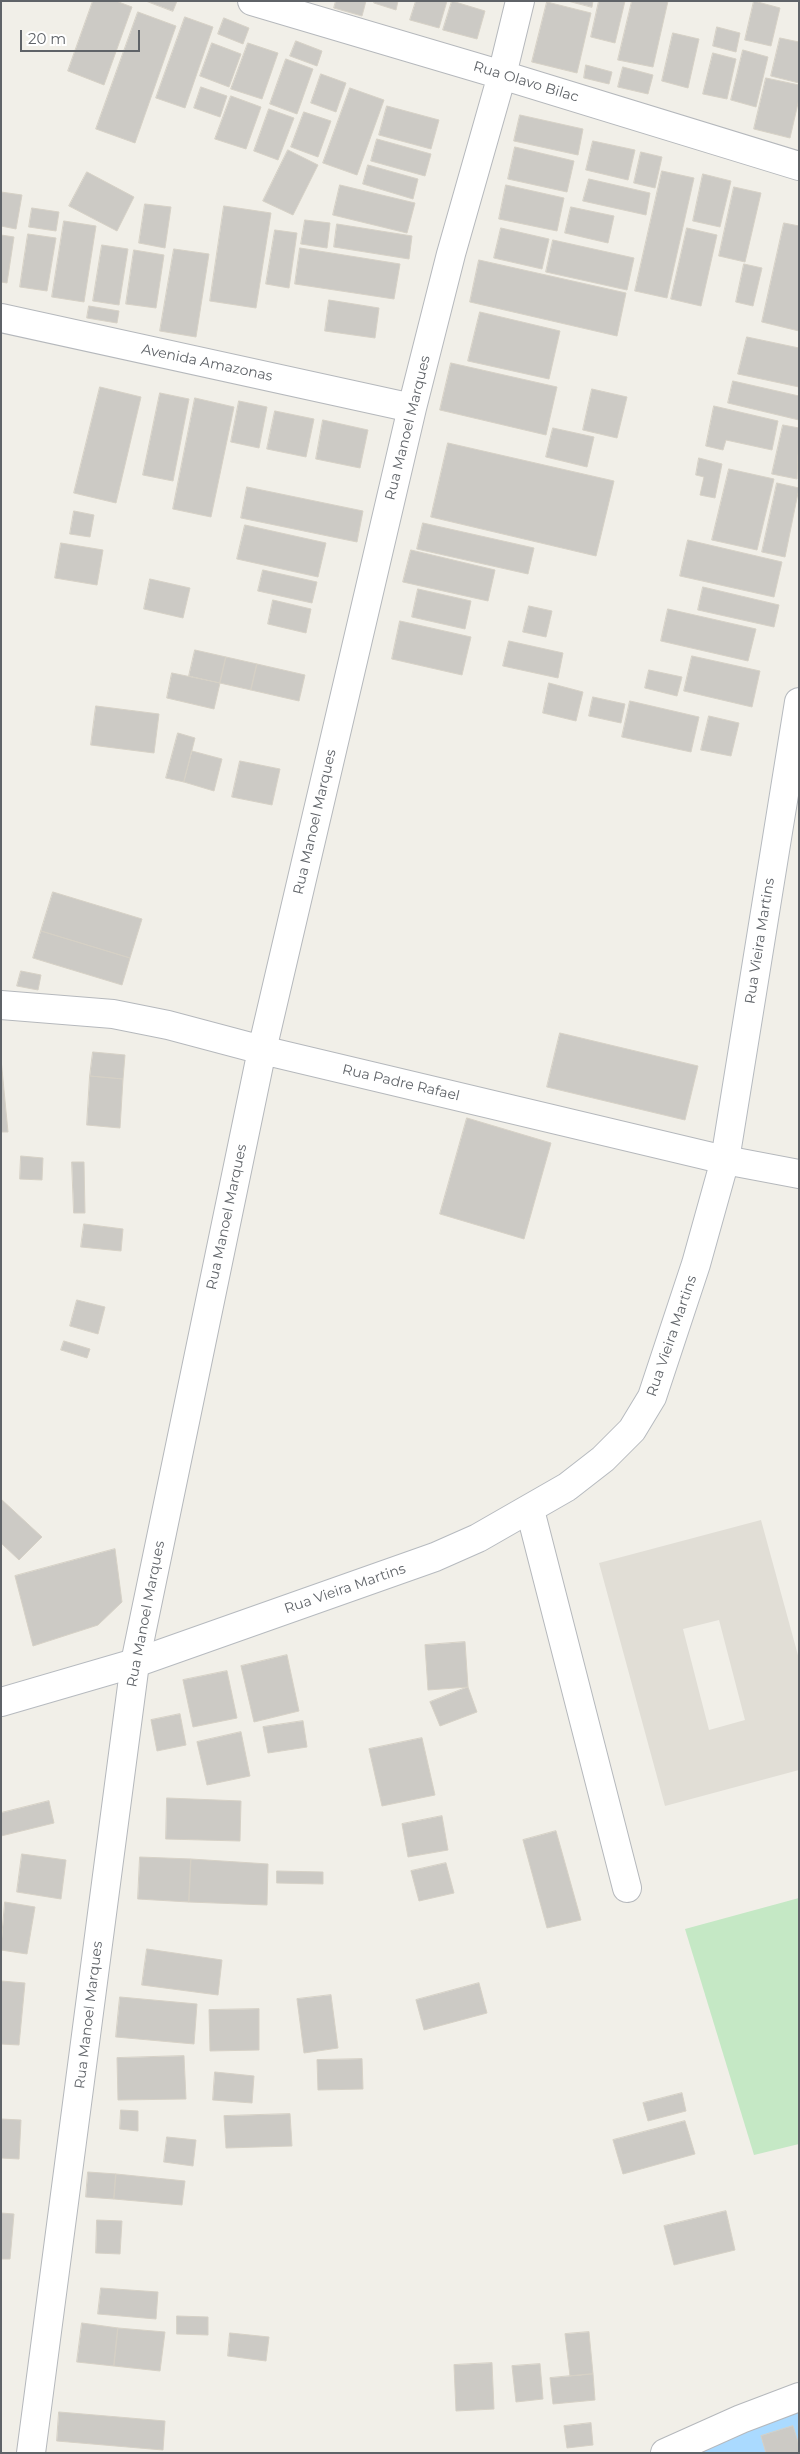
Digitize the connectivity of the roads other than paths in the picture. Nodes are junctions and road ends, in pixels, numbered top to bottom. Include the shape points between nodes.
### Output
1 (252, 1) edge
2 (520, 1) edge
3 (502, 75) junction
4 (799, 166) edge
5 (1, 318) edge
6 (412, 408) junction
7 (799, 702) edge
8 (1, 1005) edge
9 (262, 1050) junction
10 (725, 1160) junction
11 (799, 1174) edge
12 (530, 1510) junction
13 (135, 1663) junction
14 (1, 1702) edge
15 (627, 1888) dead end
16 (799, 2397) edge
17 (32, 2453) edge
18 (665, 2453) edge

1 - 3 street, Rua Olavo Bilac
2 - 3 street, Rua Manoel Marques
3 - 4 street, Rua Olavo Bilac
3 - 6 street, Rua Manoel Marques via 451,254
5 - 6 street, Avenida Amazonas
6 - 9 street, Rua Manoel Marques
7 - 10 street, Rua Vieira Martins
8 - 9 street, Rua Padre Rafael via 114,1014
9 - 10 street, Rua Padre Rafael
9 - 13 street, Rua Manoel Marques
10 - 11 street, Rua Padre Rafael
10 - 12 street, Rua Vieira Martins via 696,1264 652,1397 632,1430 603,1459 567,1488
12 - 13 street, Rua Vieira Martins via 435,1557
12 - 15 street
13 - 14 street, Rua Vieira Martins
13 - 17 street, Rua Manoel Marques
16 - 18 street

